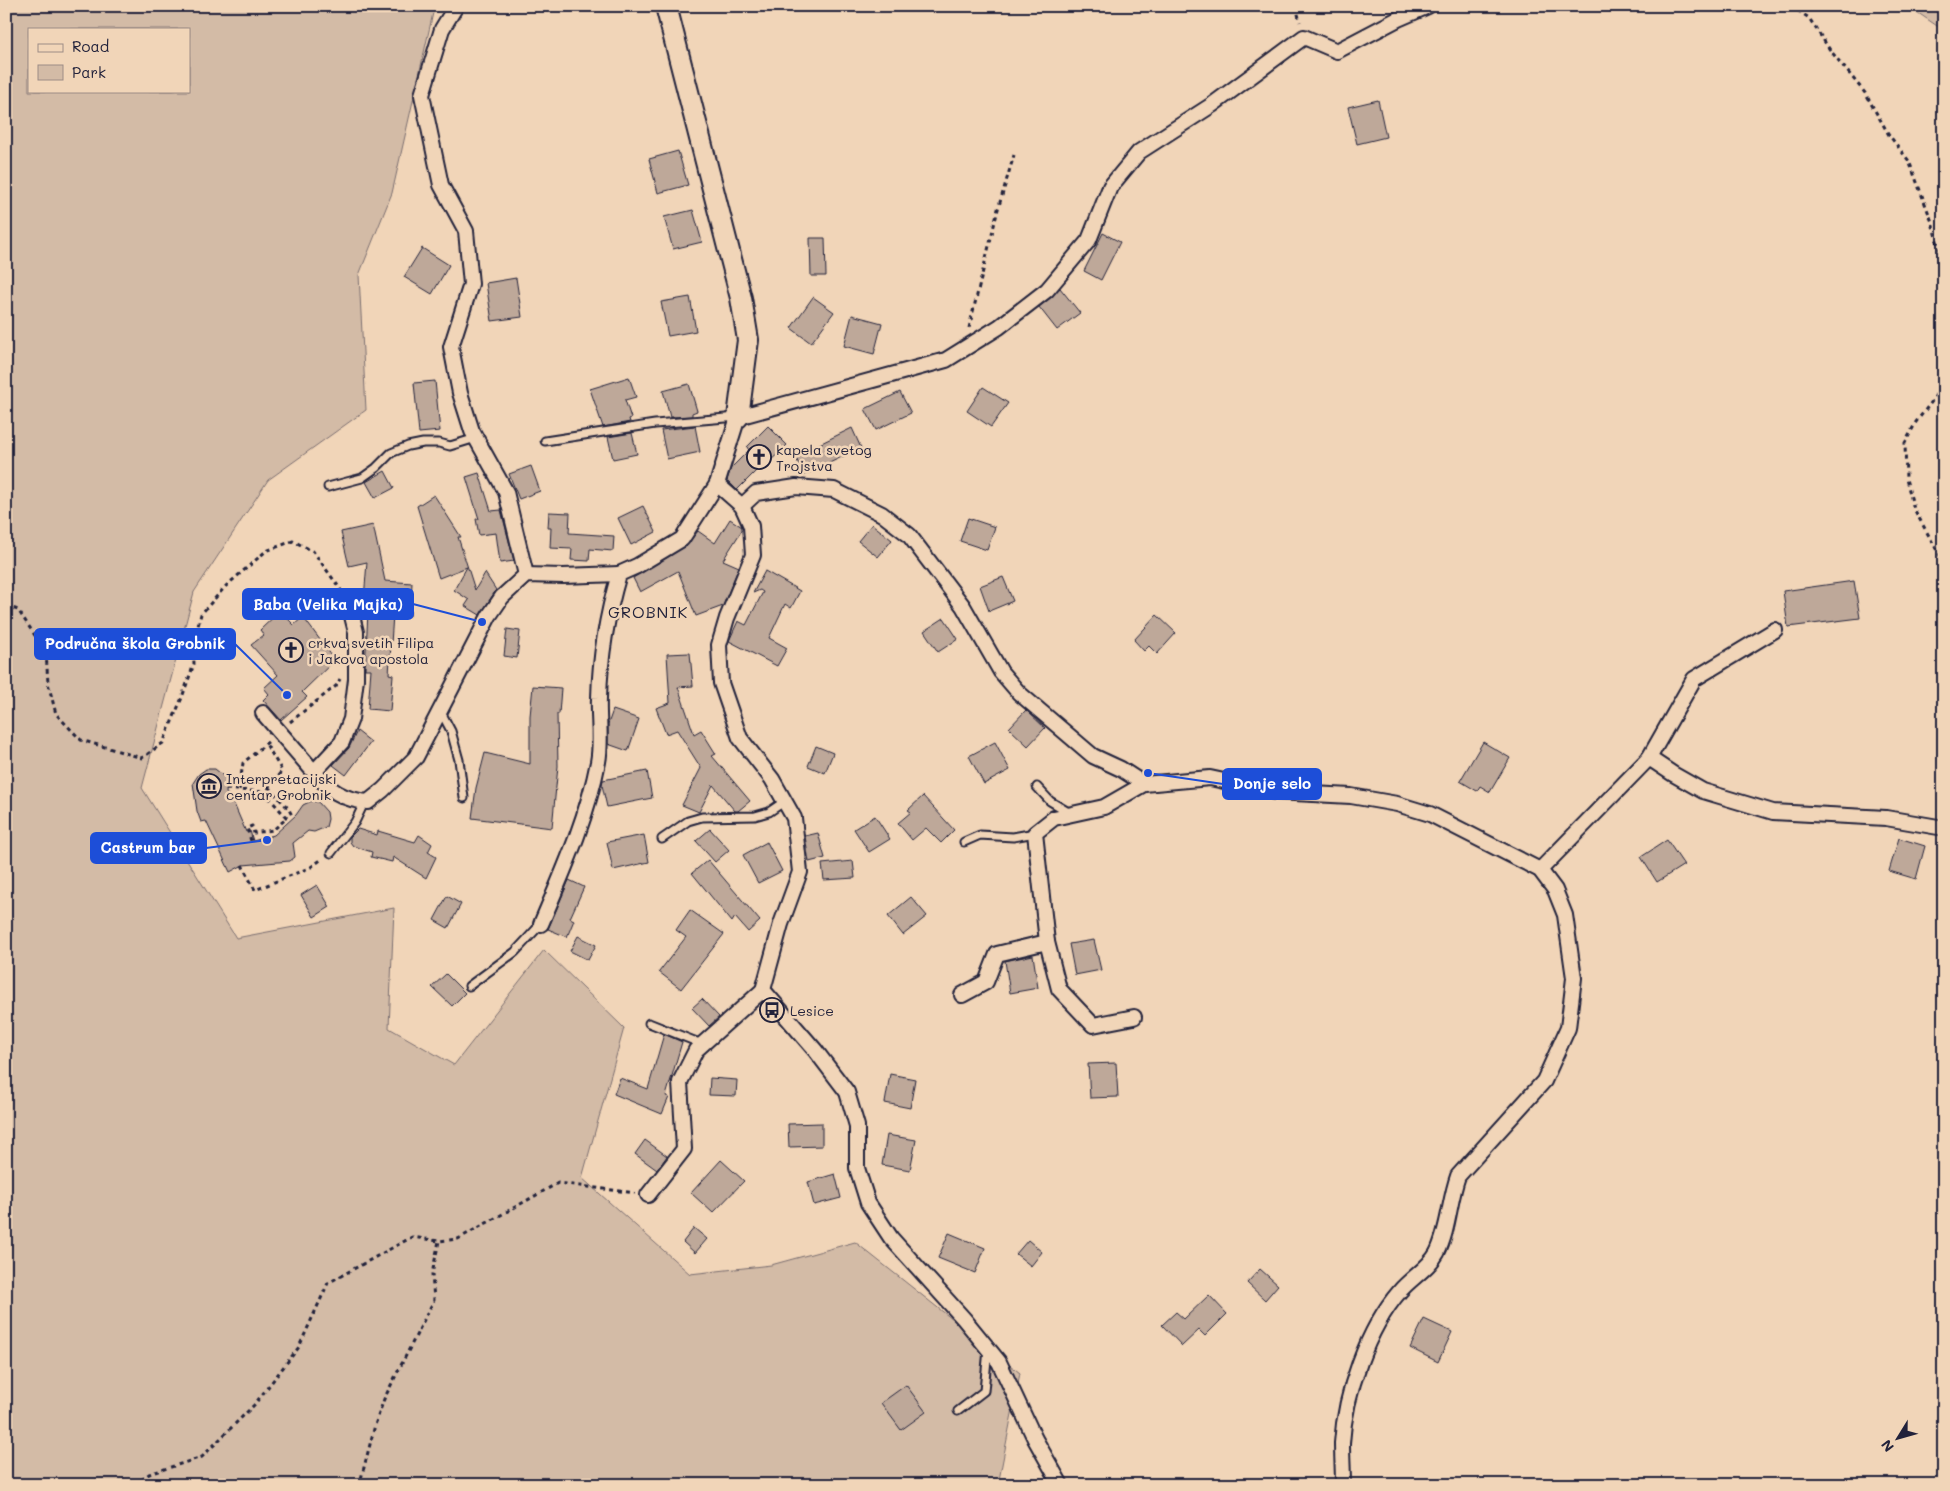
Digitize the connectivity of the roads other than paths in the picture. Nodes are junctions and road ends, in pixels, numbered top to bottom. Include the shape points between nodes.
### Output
1 (456, 6) edge
2 (666, 6) edge
3 (1428, 6) edge
4 (738, 417) junction
5 (476, 438) junction
6 (545, 441) dead end
7 (716, 484) junction
8 (328, 487) dead end
9 (742, 506) junction
10 (619, 574) junction
11 (526, 575) junction
12 (348, 600) road end
13 (1776, 630) dead end
14 (440, 710) junction
15 (263, 713) dead end
16 (1650, 758) junction
17 (314, 772) junction
18 (1144, 784) junction
19 (1037, 787) dead end
20 (464, 798) dead end
21 (365, 801) junction
22 (784, 801) junction
23 (1071, 814) junction
24 (1944, 828) edge
25 (1035, 833) junction
26 (662, 839) dead end
27 (964, 842) dead end
28 (331, 853) road end
29 (1540, 870) junction
30 (541, 924) joint
31 (1047, 942) junction
32 (469, 986) dead end
33 (763, 990) junction
34 (962, 995) dead end
35 (1134, 1017) dead end
36 (649, 1023) dead end
37 (702, 1044) junction
38 (648, 1195) road end
39 (988, 1349) junction
40 (958, 1411) dead end
41 (1061, 1485) edge
42 (1343, 1485) edge

1 - 5 street via 442,29 422,95 441,185 466,231 471,284 451,348 460,392
2 - 4 main road via 748,340
3 - 4 street via 1337,51 1304,37 1212,106 1139,152 1110,187 1088,240 1048,290 999,327 946,360
4 - 6 lane via 655,424
4 - 7 street
5 - 8 lane via 450,446 423,443 408,446 391,453 362,478
5 - 11 street via 506,492
7 - 9 street
7 - 10 street via 682,539
9 - 18 street via 756,493 796,487 834,490 882,514 909,535 963,606 1001,672 1019,693 1093,756
9 - 22 street via 751,526 752,555 719,645 721,683 740,738 772,779
10 - 11 street
10 - 30 street via 602,647 598,761 574,847
11 - 14 street via 502,597 489,616
12 - 17 street via 356,632 356,679 351,720 342,742
13 - 16 street via 1694,679
14 - 20 lane via 451,731 459,760
14 - 21 street via 416,757 382,790
15 - 17 street
16 - 24 street via 1703,791 1772,812 1886,818
16 - 29 street
17 - 21 street via 328,788
18 - 23 street via 1104,807
18 - 29 street via 1210,778 1275,792 1351,796 1396,804 1430,814
19 - 23 lane via 1050,801
21 - 28 lane via 355,822
22 - 26 lane via 769,812 755,816 688,820
22 - 33 street via 794,818 800,872 781,924
23 - 25 street via 1054,818
25 - 27 lane via 1013,837 980,835
25 - 31 street
29 - 42 street via 1555,890 1565,915 1574,978 1568,1028 1544,1080 1458,1176 1442,1241 1435,1256 1399,1292 1374,1329 1355,1375 1349,1403 1342,1442
30 - 32 lane via 515,952
31 - 34 street via 997,954 986,982
31 - 35 street via 1059,989 1094,1025
33 - 37 street
33 - 39 street via 847,1092 856,1126 857,1168 868,1203 891,1238
36 - 37 lane
37 - 38 street via 680,1082 684,1149
39 - 40 lane via 984,1391
39 - 41 street via 998,1362

